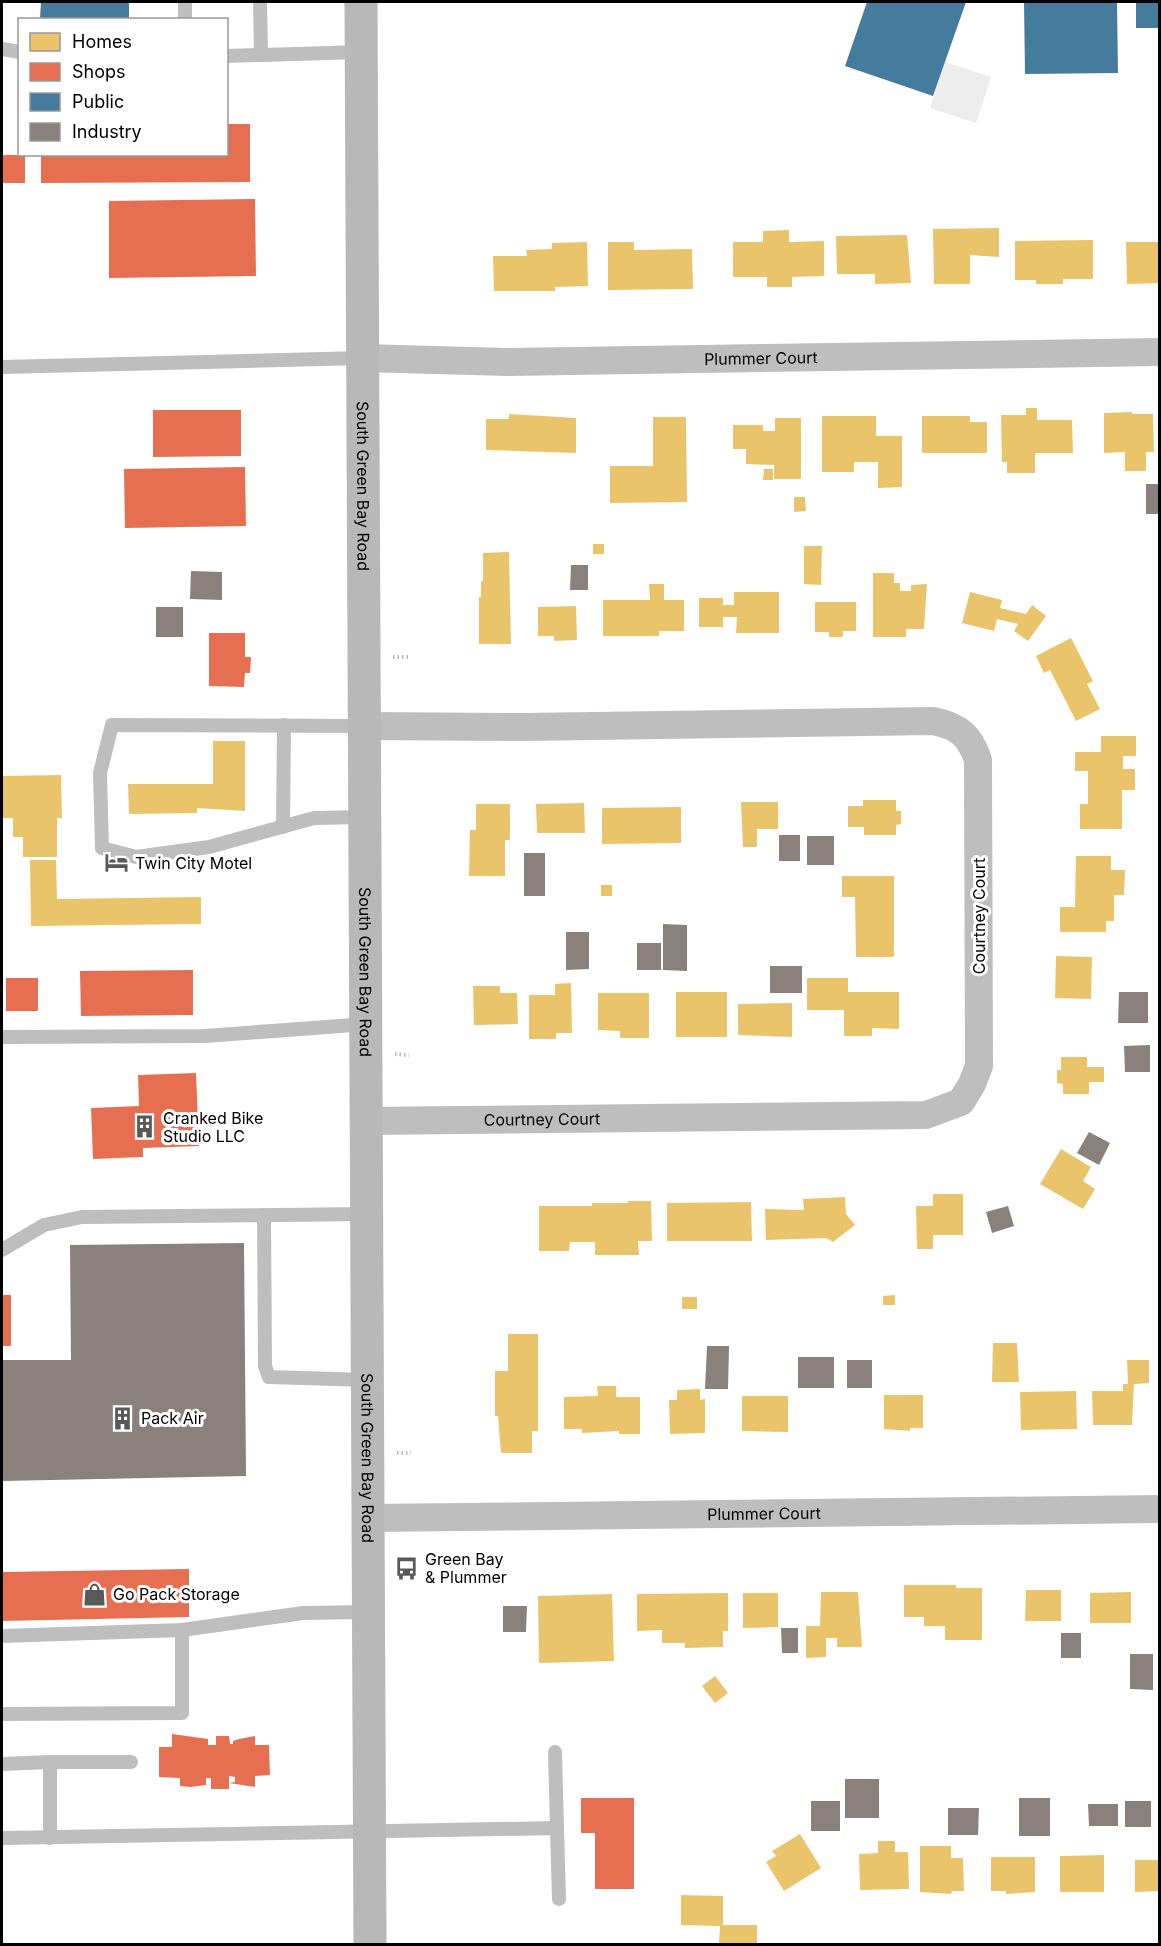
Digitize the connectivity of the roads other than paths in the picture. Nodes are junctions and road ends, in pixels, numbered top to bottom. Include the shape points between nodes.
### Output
1 (185, 2) edge
2 (260, 2) edge
3 (361, 2) edge
4 (185, 18) edge
5 (2, 49) edge
6 (18, 52) edge
7 (361, 52) junction
8 (261, 55) junction
9 (228, 56) edge
10 (1160, 352) edge
11 (362, 358) junction
12 (2, 367) edge
13 (284, 725) junction
14 (365, 726) junction
15 (366, 817) junction
16 (283, 827) junction
17 (367, 1023) junction
18 (2, 1037) edge
19 (365, 1121) junction
20 (367, 1214) junction
21 (264, 1215) junction
22 (2, 1250) edge
23 (367, 1380) junction
24 (1160, 1509) edge
25 (368, 1518) junction
26 (368, 1612) junction
27 (182, 1630) junction
28 (2, 1636) edge
29 (2, 1714) edge
30 (555, 1752) dead end
31 (50, 1762) junction
32 (131, 1762) dead end
33 (2, 1764) edge
34 (557, 1828) junction
35 (369, 1831) junction
36 (2, 1838) edge
37 (50, 1838) junction
38 (559, 1899) dead end
39 (370, 1944) edge

1 - 4 lane
2 - 8 lane
3 - 7 main road, South Green Bay Road
5 - 6 lane
7 - 8 lane
7 - 11 main road, South Green Bay Road
8 - 9 lane
10 - 11 street, Plummer Court via 507,362
11 - 12 lane
11 - 14 main road, South Green Bay Road
13 - 14 lane
13 - 16 lane
13 - 16 lane via 112,725 100,773 102,848 136,856 209,847
14 - 15 main road, South Green Bay Road
14 - 19 street, Courtney Court via 933,721 951,724 972,743 978,760 979,1066 961,1102 926,1115
15 - 16 lane via 314,818
15 - 17 main road, South Green Bay Road
17 - 18 lane via 205,1036
17 - 19 main road, South Green Bay Road
19 - 20 main road, South Green Bay Road
20 - 21 lane
20 - 23 main road, South Green Bay Road
21 - 22 lane via 82,1217 44,1225
21 - 23 lane via 265,1366 269,1377
23 - 25 main road, South Green Bay Road
24 - 25 street, Plummer Court
25 - 26 main road, South Green Bay Road
26 - 27 lane via 303,1613
26 - 35 main road, South Green Bay Road
27 - 28 lane
27 - 29 lane via 182,1713
30 - 34 lane
31 - 32 lane
31 - 33 lane
31 - 37 lane
34 - 35 lane
34 - 38 lane
35 - 37 lane
35 - 39 main road, South Green Bay Road
36 - 37 lane

